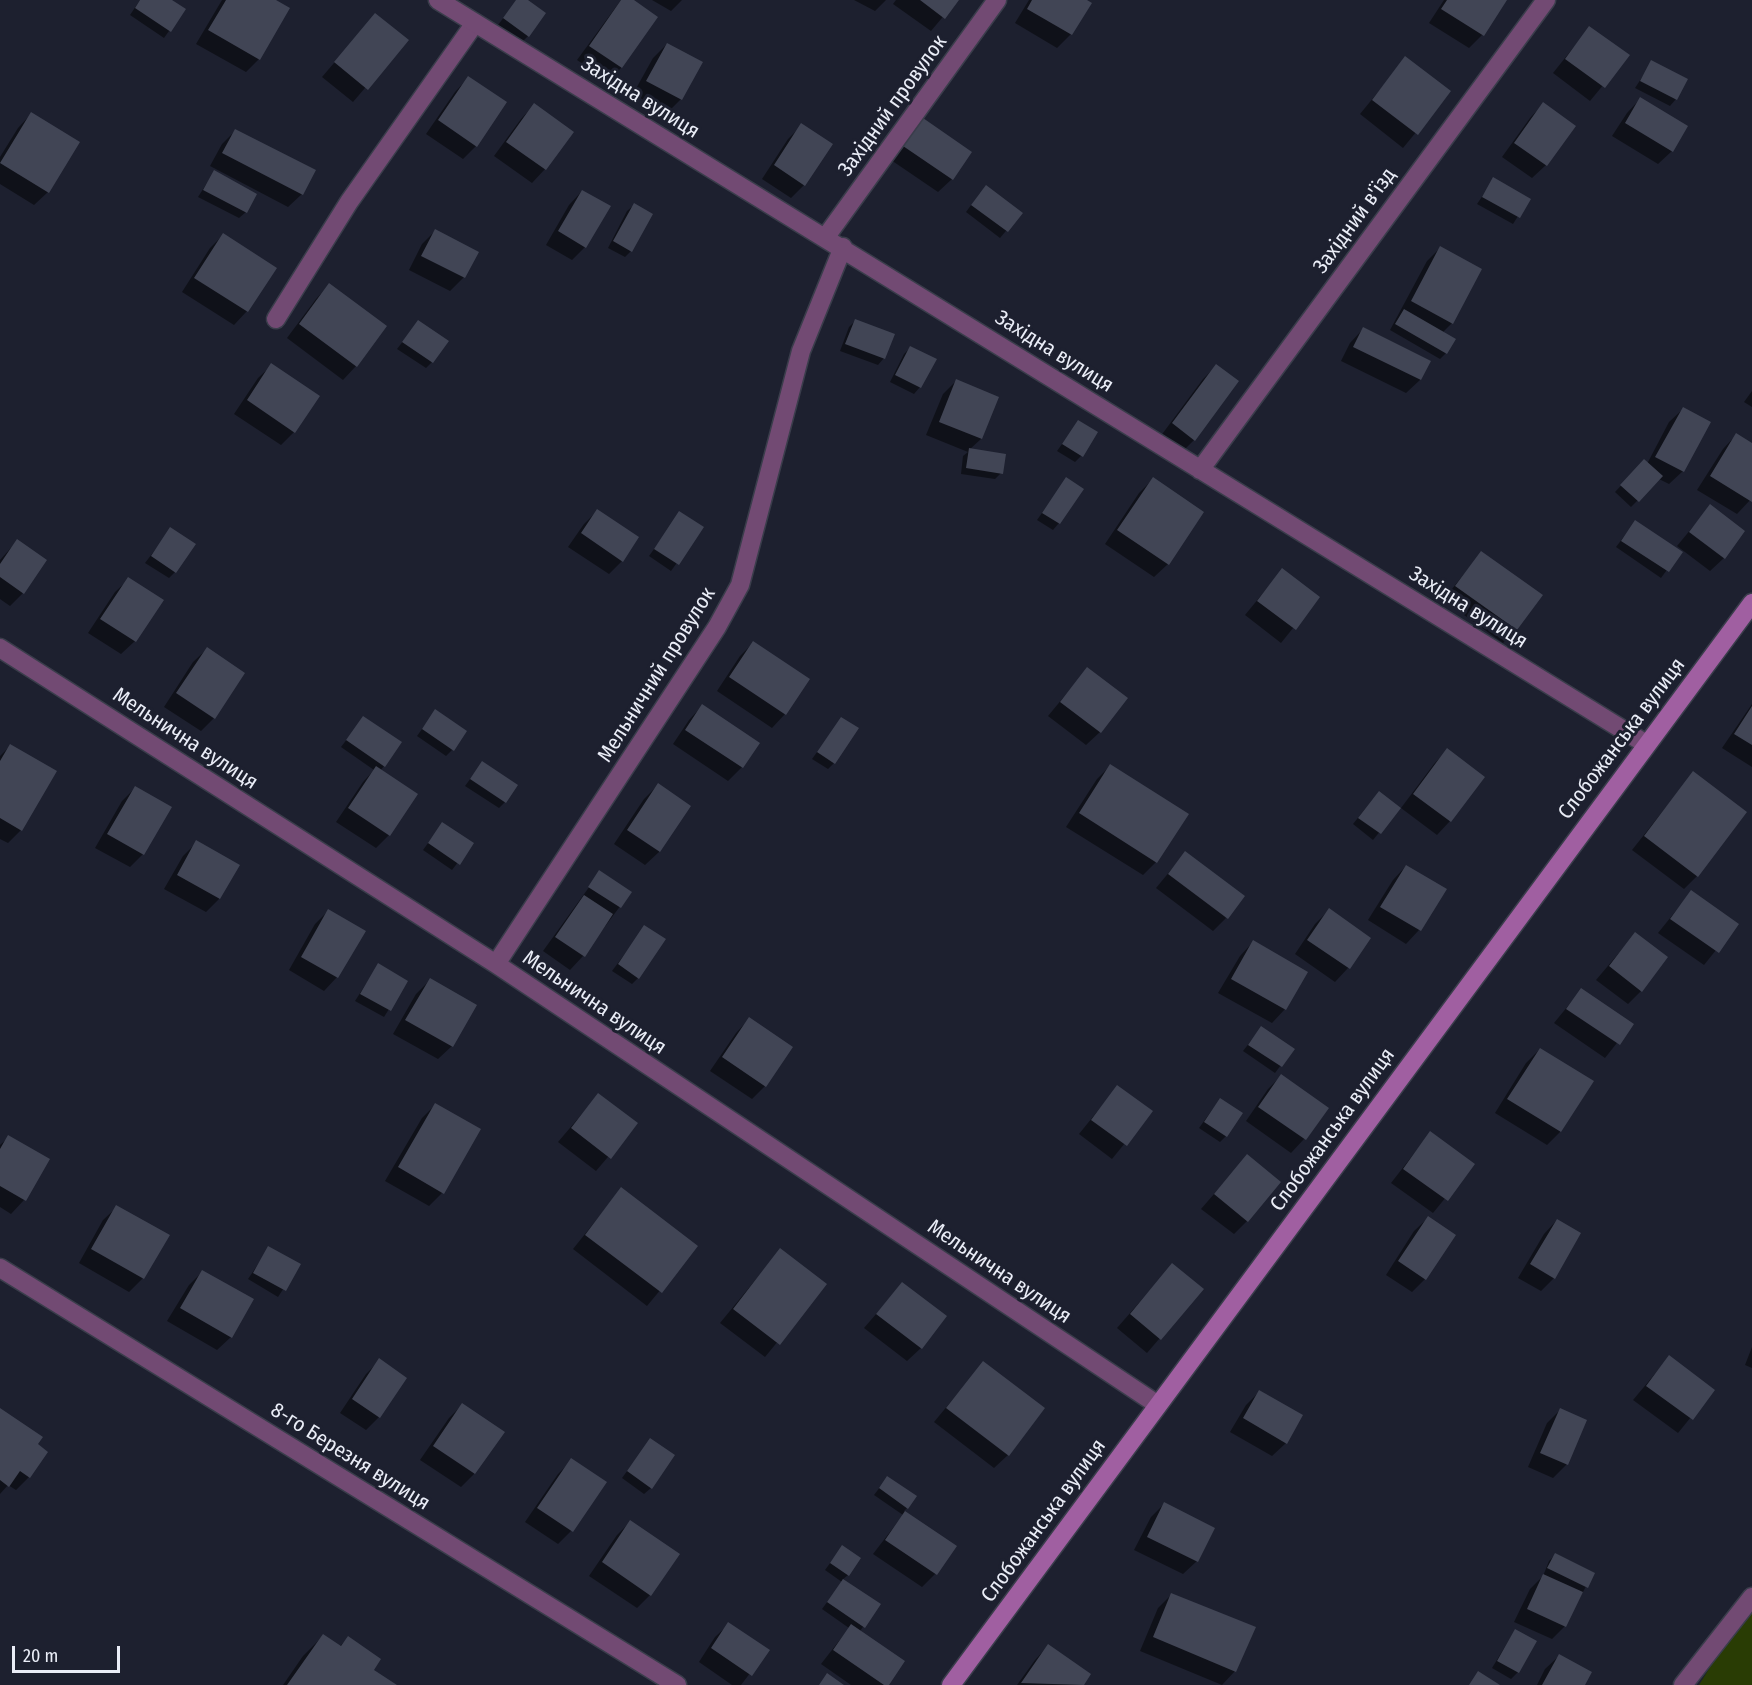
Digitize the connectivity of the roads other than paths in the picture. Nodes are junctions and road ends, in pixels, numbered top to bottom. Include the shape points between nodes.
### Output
1 (438, 0) edge
2 (998, 0) edge
3 (1546, 0) edge
4 (475, 23) junction
5 (825, 238) junction
6 (843, 247) junction
7 (276, 319) dead end
8 (1200, 470) junction
9 (1752, 603) edge
10 (0, 648) edge
11 (1646, 744) junction
12 (496, 964) junction
13 (0, 1268) edge
14 (1158, 1405) junction
15 (1752, 1597) edge
16 (677, 1685) edge
17 (951, 1685) edge
18 (1683, 1685) edge

1 - 4 street, Західна вулиця
2 - 5 street, Західний провулок
3 - 8 street, Західний в'їзд
4 - 5 street, Західна вулиця
4 - 7 street via 349,202
5 - 6 street, Західна вулиця
6 - 8 street, Західна вулиця
6 - 12 street, Мельничний провулок via 801,351 740,585 717,627
8 - 11 street, Західна вулиця
9 - 11 street, Слобожанська вулиця
10 - 12 street, Мельнична вулиця
11 - 14 street, Слобожанська вулиця
12 - 14 street, Мельнична вулиця
13 - 16 street, 8-го Березня вулиця
14 - 17 street, Слобожанська вулиця
15 - 18 street

